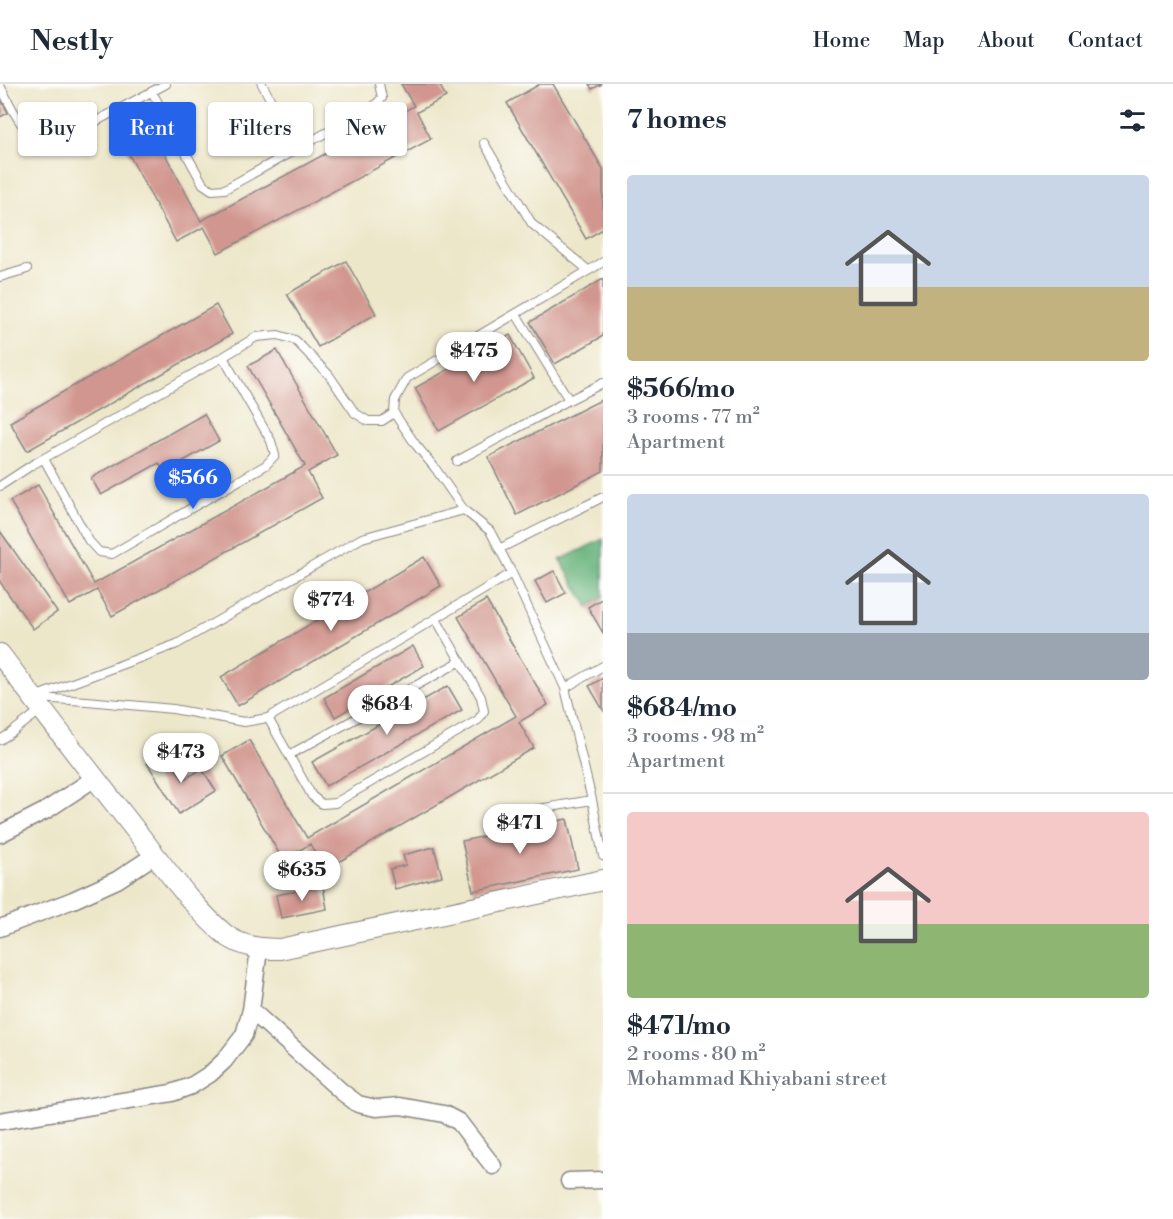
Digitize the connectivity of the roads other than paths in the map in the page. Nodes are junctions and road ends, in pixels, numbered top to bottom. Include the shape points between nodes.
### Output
1 (166, 84) edge
2 (262, 84) edge
3 (379, 84) edge
4 (0, 86) edge
5 (152, 92) junction
6 (272, 102) edge
7 (313, 140) edge
8 (484, 143) dead end
9 (284, 156) edge
10 (603, 262) edge
11 (27, 269) dead end
12 (588, 270) junction
13 (0, 277) edge
14 (516, 314) junction
15 (223, 357) junction
16 (603, 383) edge
17 (570, 400) junction
18 (394, 413) junction
19 (44, 459) junction
20 (456, 461) dead end
21 (0, 486) edge
22 (603, 497) edge
23 (464, 510) junction
24 (499, 549) junction
25 (512, 573) junction
26 (436, 619) junction
27 (0, 654) edge
28 (461, 661) junction
29 (603, 666) edge
30 (565, 688) junction
31 (37, 704) junction
32 (268, 718) junction
33 (0, 740) edge
34 (289, 755) junction
35 (95, 778) junction
36 (592, 800) junction
37 (515, 813) dead end
38 (0, 834) edge
39 (155, 855) junction
40 (603, 856) edge
41 (603, 880) edge
42 (0, 928) edge
43 (259, 949) junction
44 (251, 1010) junction
45 (0, 1121) edge
46 (494, 1166) dead end
47 (603, 1180) edge
48 (569, 1181) dead end

1 - 5 lane
2 - 6 lane
3 - 7 lane via 382,98 374,106
4 - 5 lane via 30,135 45,142 59,141
5 - 9 lane via 203,184 212,190 225,189
8 - 12 lane via 532,224
10 - 12 lane
11 - 13 lane
12 - 14 lane
14 - 17 lane
14 - 18 lane via 407,378 395,400
15 - 18 lane via 256,337 278,335 295,340 329,375 355,414 368,421 382,421
15 - 19 lane
15 - 19 lane via 271,441 274,455 266,465 123,548 112,554 94,547
16 - 17 lane
17 - 20 lane
18 - 23 lane
19 - 21 lane
22 - 24 lane
23 - 24 lane via 490,531
23 - 31 lane via 362,538 177,644
24 - 25 lane
25 - 26 lane
25 - 30 lane
26 - 28 lane
26 - 32 lane
27 - 31 street
28 - 34 lane
28 - 34 lane via 481,697 484,711 478,720 335,803 322,804 312,796
29 - 30 lane
30 - 36 lane
31 - 32 lane via 87,701 173,709 244,722
31 - 33 lane
31 - 35 street
32 - 34 lane
35 - 38 street via 45,811
35 - 39 street
36 - 37 lane
36 - 40 lane
39 - 42 street via 117,880
39 - 43 street via 208,919 229,937
41 - 43 street via 280,949
43 - 44 street
44 - 45 street via 244,1035 224,1061 191,1086 172,1093
44 - 46 street via 358,1104 444,1114 459,1122
47 - 48 street

